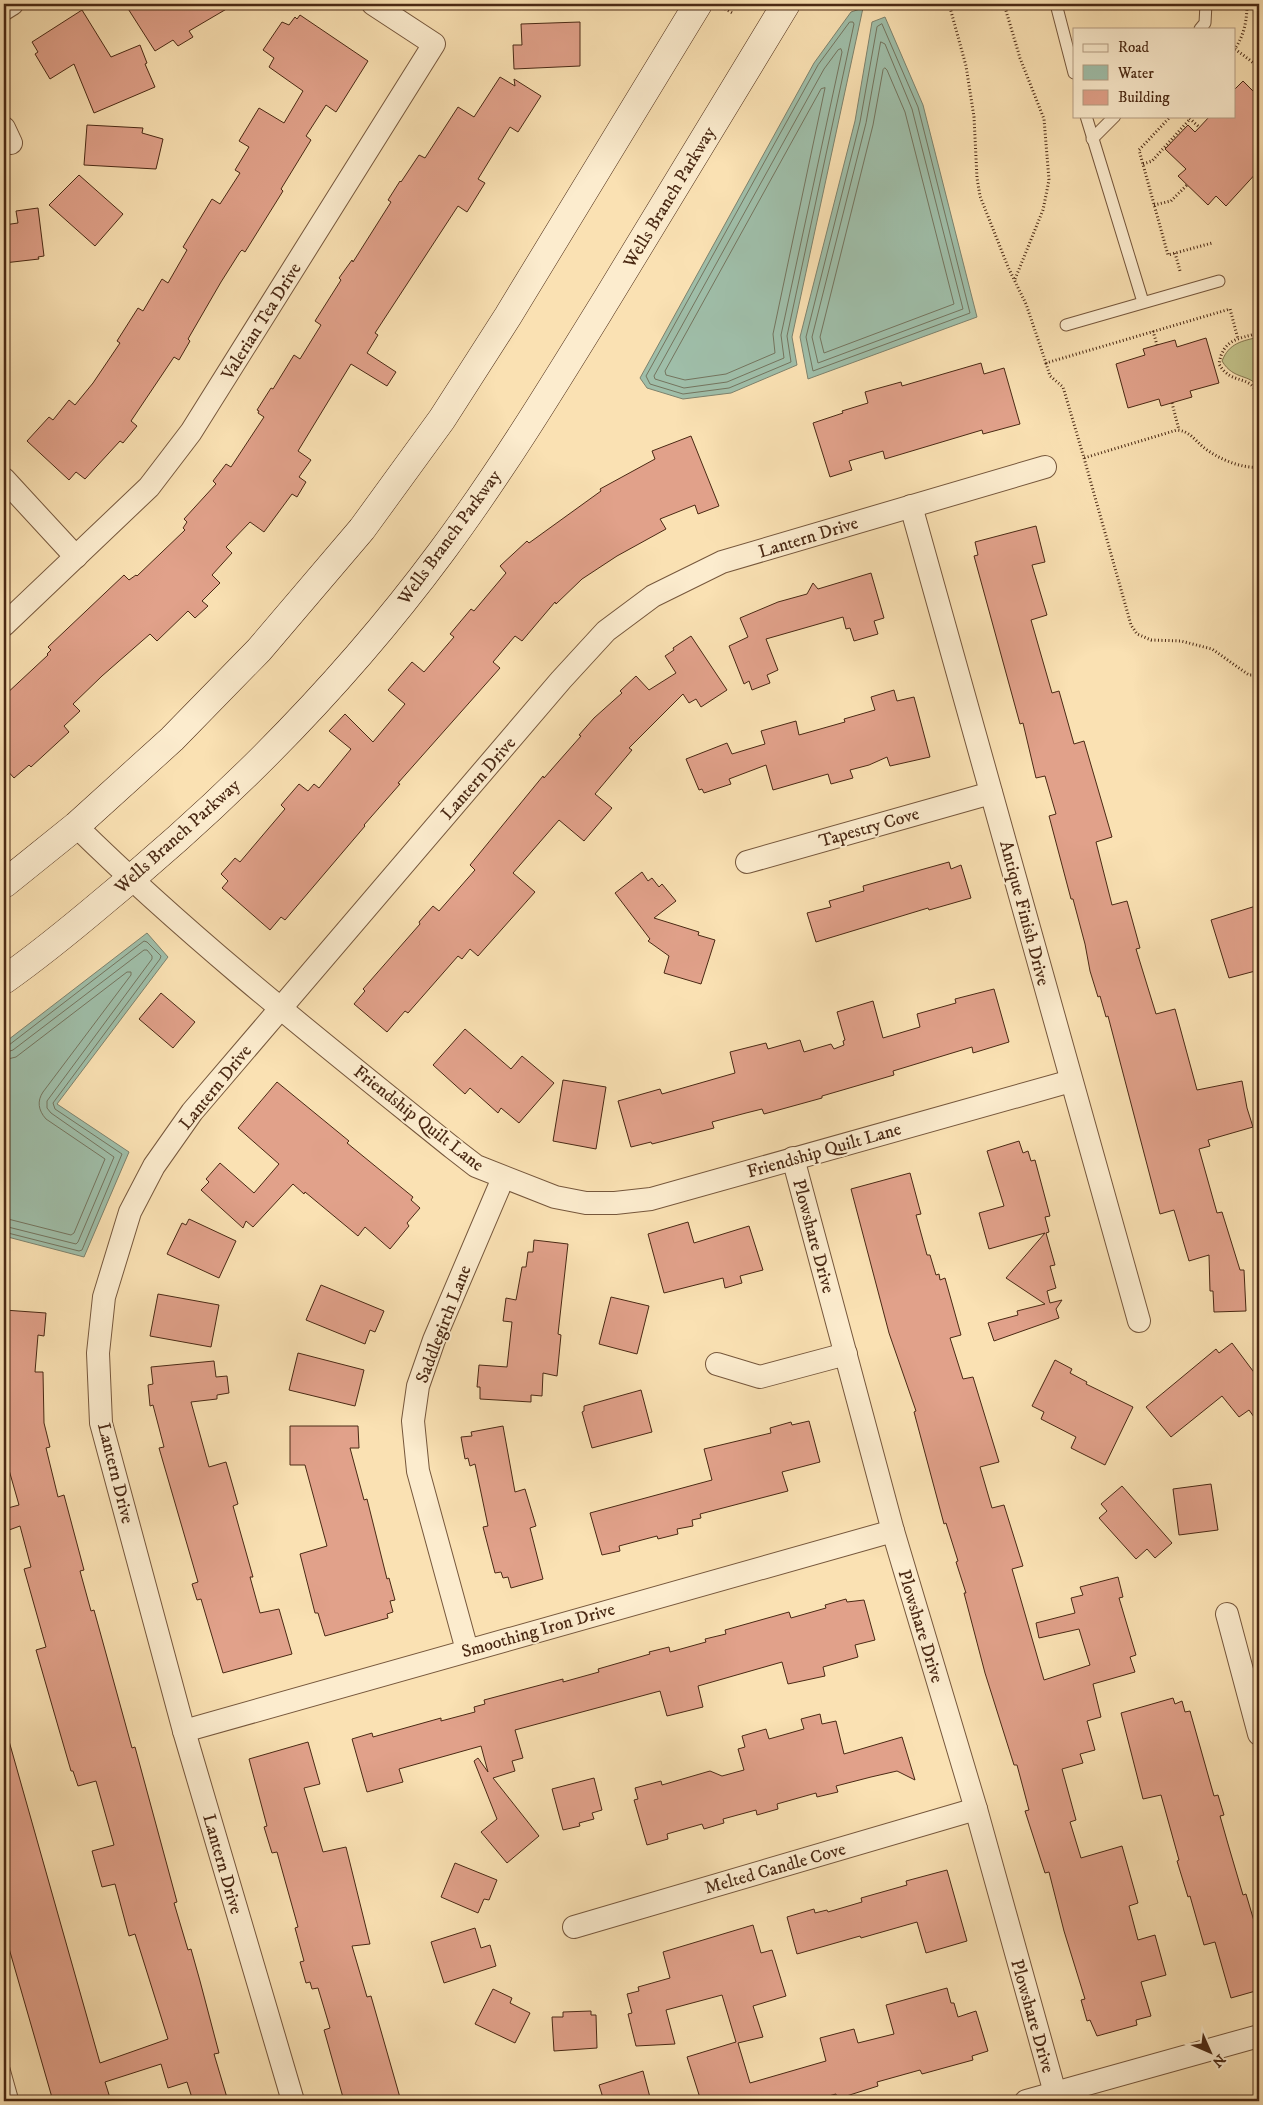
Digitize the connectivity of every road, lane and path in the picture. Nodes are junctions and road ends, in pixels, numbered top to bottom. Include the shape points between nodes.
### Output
1 (12, 4) edge
2 (373, 4) edge
3 (698, 4) edge
4 (717, 4) edge
5 (786, 4) edge
6 (949, 4) edge
7 (1004, 4) edge
8 (1056, 4) edge
9 (1206, 4) edge
10 (1247, 4) edge
11 (4, 9) edge
12 (734, 14) dead end
13 (1201, 28) edge
14 (1236, 48) edge
15 (1236, 50) edge
16 (1259, 67) edge
17 (1073, 69) edge
18 (1087, 118) edge
19 (1113, 118) edge
20 (1169, 118) edge
21 (1190, 120) joint
22 (1199, 127) dead end
23 (1092, 139) junction
24 (1143, 164) junction
25 (1187, 184) dead end
26 (1154, 205) junction
27 (1212, 242) dead end
28 (1175, 253) junction
29 (1180, 271) dead end
30 (1219, 281) dead end
31 (1143, 302) junction
32 (1066, 325) dead end
33 (1153, 331) dead end
34 (1259, 333) edge
35 (1157, 345) dead end
36 (1046, 363) dead end
37 (1259, 397) edge
38 (1172, 403) dead end
39 (1179, 430) junction
40 (1084, 458) junction
41 (1045, 467) dead end
42 (1259, 467) edge
43 (4, 479) edge
44 (911, 506) junction
45 (76, 556) junction
46 (4, 625) edge
47 (1259, 675) edge
48 (991, 793) junction
49 (76, 826) junction
50 (747, 862) dead end
51 (130, 880) junction
52 (4, 884) edge
53 (4, 980) edge
54 (280, 1008) junction
55 (1071, 1081) junction
56 (793, 1158) junction
57 (503, 1178) junction
58 (1139, 1321) dead end
59 (846, 1354) junction
60 (717, 1364) dead end
61 (893, 1531) junction
62 (1227, 1614) dead end
63 (467, 1650) junction
64 (184, 1731) junction
65 (1259, 1734) edge
66 (976, 1809) junction
67 (574, 1927) dead end
68 (1259, 2036) edge
69 (4, 2069) edge
70 (1055, 2093) junction
71 (13, 2101) edge
72 (293, 2101) edge
73 (1026, 2101) edge

1 - 11 street
2 - 45 street, Valerian Tea Drive via 434,44 191,432 148,487
3 - 49 main road via 508,316 442,418 362,528 259,650 172,740
4 - 12 path
5 - 51 main road, Wells Branch Parkway via 528,427 442,552 366,646 266,755
6 - 7 path via 966,66 980,196 1015,279 1043,210 1049,180 1044,119 1020,58
8 - 17 lane
9 - 13 lane via 1205,23
10 - 14 path via 1247,20
15 - 16 path
18 - 23 lane
19 - 23 lane
20 - 24 path via 1139,150
21 - 22 path
21 - 24 path via 1152,161
23 - 31 lane
24 - 26 path
25 - 26 path via 1171,201
26 - 28 path via 1168,255
27 - 28 path
28 - 29 path
30 - 31 lane
31 - 32 lane
33 - 35 path
34 - 37 path via 1229,343 1220,355 1219,364 1228,376 1246,380 1255,387
36 - 40 path via 1050,376 1062,387
38 - 39 path
39 - 40 path
39 - 42 path via 1232,462
40 - 47 path via 1131,625 1137,634 1151,640 1181,641 1212,649 1249,675
41 - 44 street, Lantern Drive
43 - 45 street
44 - 48 street, Antique Finish Drive
44 - 54 street, Lantern Drive via 722,562 653,596 606,631 560,680
45 - 46 street, Valerian Tea Drive
48 - 50 street, Tapestry Cove
48 - 55 street, Antique Finish Drive
49 - 51 street, Friendship Quilt Lane
49 - 52 main road
51 - 53 main road, Wells Branch Parkway
51 - 54 street, Friendship Quilt Lane
54 - 57 street, Friendship Quilt Lane via 476,1166
54 - 64 street, Lantern Drive via 192,1112 154,1166 130,1212 104,1297 98,1353 101,1423
55 - 56 street, Friendship Quilt Lane
55 - 58 street, Antique Finish Drive
56 - 57 street, Friendship Quilt Lane via 651,1199 615,1204 555,1197
56 - 59 street, Plowshare Drive
57 - 63 street, Saddlegirth Lane via 434,1340 418,1386 413,1421 418,1471
59 - 60 street via 760,1376
59 - 61 street, Plowshare Drive
61 - 63 street, Smoothing Iron Drive
61 - 66 street, Plowshare Drive
62 - 65 street
63 - 64 street, Smoothing Iron Drive
64 - 72 street, Lantern Drive
66 - 67 street, Melted Candle Cove
66 - 70 street, Plowshare Drive
68 - 70 street
69 - 71 lane
70 - 73 street

